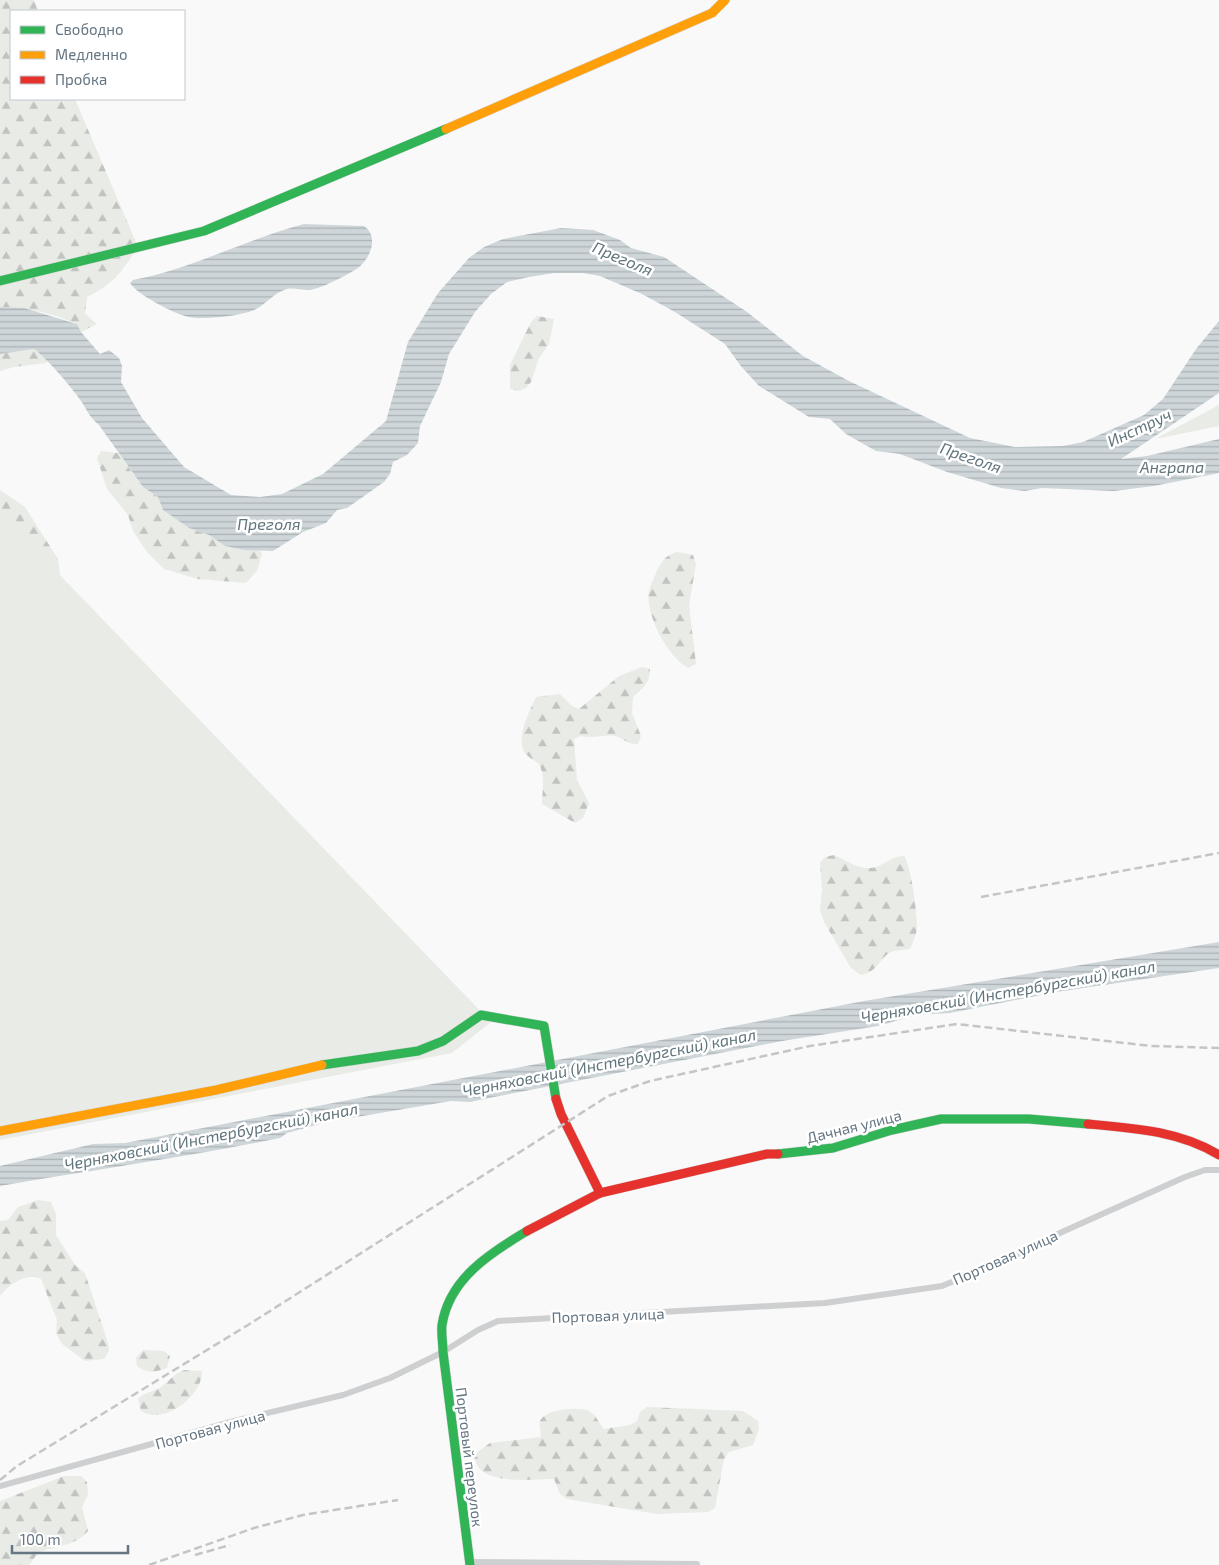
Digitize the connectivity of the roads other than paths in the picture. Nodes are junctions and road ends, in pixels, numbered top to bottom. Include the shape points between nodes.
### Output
1 (725, 0) edge
2 (0, 281) edge
3 (0, 1131) edge
4 (1219, 1155) edge
5 (1219, 1170) edge
6 (600, 1193) junction
7 (443, 1352) junction
8 (0, 1486) edge
9 (470, 1564) edge
10 (697, 1564) edge

1 - 2 street via 712,14 204,231
3 - 6 street via 216,1090 304,1068 418,1051 443,1041 481,1015 544,1026 556,1098 565,1124
4 - 6 street, Дачная улица via 1170,1134 1126,1127 1029,1119 941,1119 833,1148 767,1154
5 - 7 street, Портовая улица via 1205,1170 1185,1178 942,1286 825,1303 517,1318 498,1321 478,1330
6 - 7 street, Дачная улица via 512,1239 476,1264 453,1292 446,1308 442,1324
7 - 8 street, Портовая улица via 390,1378 343,1395
7 - 9 street, Портовый переулок
9 - 10 street

